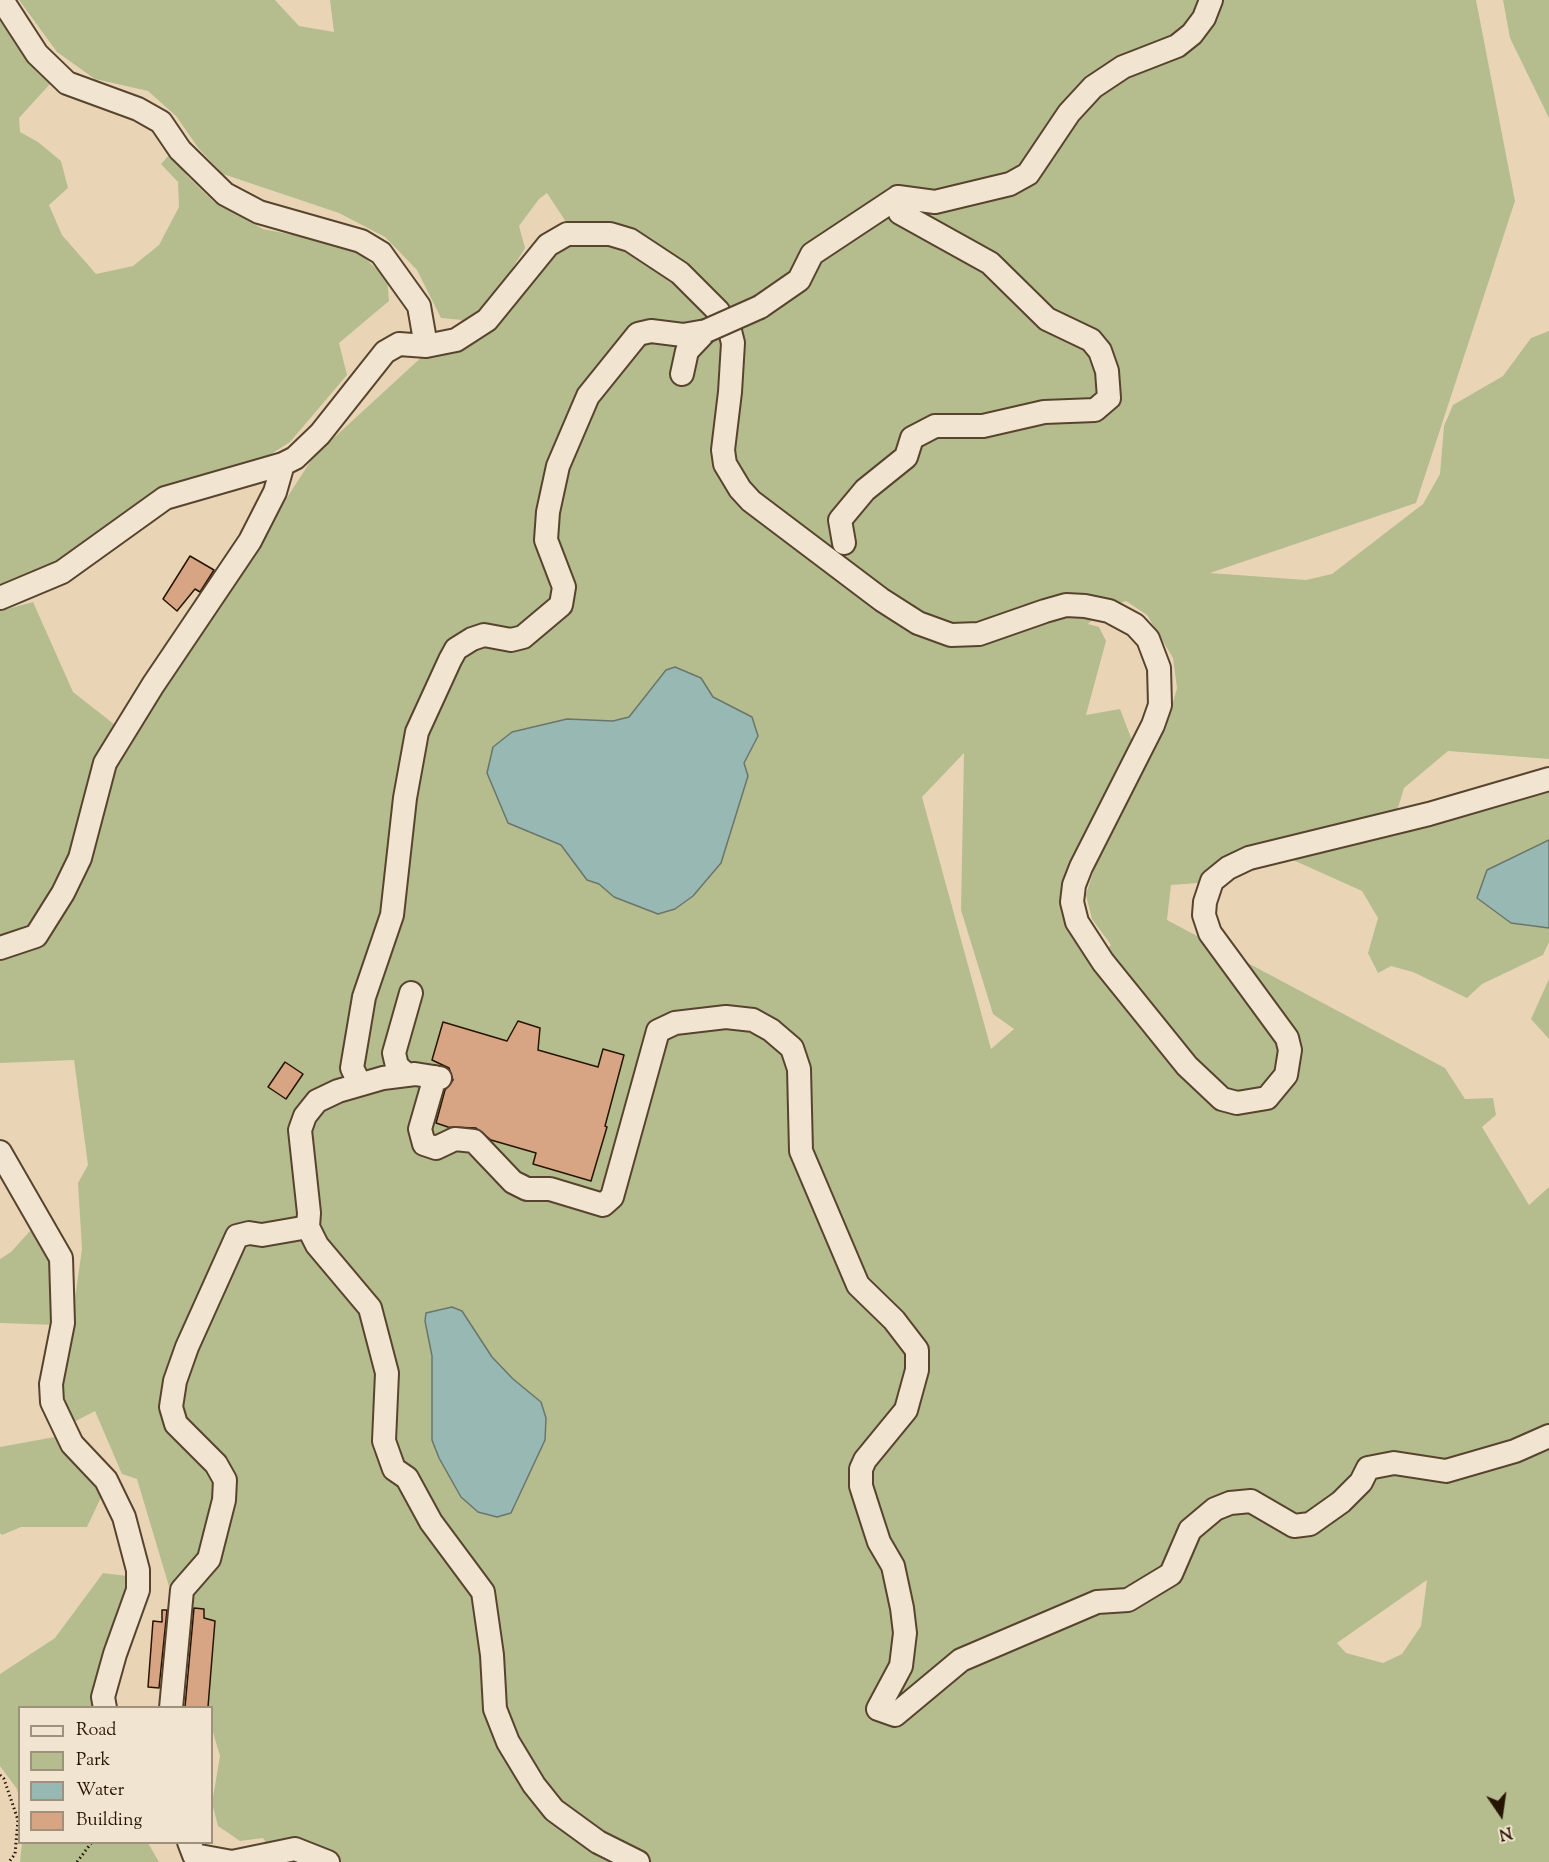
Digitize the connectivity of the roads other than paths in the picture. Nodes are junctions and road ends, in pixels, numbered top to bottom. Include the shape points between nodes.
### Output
1 (2, 0) edge
2 (1211, 0) edge
3 (898, 197) junction
4 (706, 332) junction
5 (426, 346) junction
6 (682, 374) dead end
7 (283, 464) junction
8 (843, 543) dead end
9 (0, 598) edge
10 (1549, 779) edge
11 (0, 948) edge
12 (411, 993) dead end
13 (407, 1075) junction
14 (360, 1084) junction
15 (0, 1152) edge
16 (308, 1227) junction
17 (1549, 1436) edge
18 (105, 1706) edge
19 (171, 1706) edge
20 (190, 1844) edge
21 (328, 1862) edge
22 (638, 1862) edge

1 - 5 street via 37,54 67,83 138,109 161,122 180,150 225,194 259,212 361,241 381,253 420,306
2 - 3 street via 1204,18 1177,46 1124,67 1093,87 1069,113 1028,174 1010,184 935,202
3 - 4 street, bridge via 812,254 799,280 760,307
3 - 8 street via 900,213 990,263 1047,320 1091,340 1107,371 1109,398 1095,410 1044,412 982,426 935,426 912,438 906,457 865,490 840,520
4 - 6 street via 687,351
4 - 14 street via 638,334 588,396 558,466 548,512 546,540 564,586 561,605 523,637 511,640 484,635 471,639 456,649 450,660 417,732 392,915 364,997 352,1068
5 - 7 street via 399,344 385,352 308,448
5 - 10 street via 456,340 487,320 548,245 567,234 610,234 630,240 687,280 718,311 730,331 733,343 724,431 725,464 740,489 770,515 918,624 951,635 979,634 1066,605 1109,611 1135,625 1154,650 1159,668 1160,705 1081,867 1072,902 1077,922 1103,962 1187,1066 1222,1099 1237,1103 1267,1098 1286,1075 1290,1050 1287,1038 1210,933 1204,909 1212,881 1249,858 1430,814
7 - 9 street via 165,498 62,572
7 - 11 street via 275,492 250,541 105,764 80,858 63,893 36,936
12 - 13 street via 394,1053 397,1066
13 - 14 street
13 - 17 street via 437,1077 420,1129 424,1144 436,1148 455,1139 474,1141 513,1182 526,1189 550,1189 603,1205 612,1197 658,1031 675,1023 726,1017 753,1020 792,1048 799,1069 801,1151 858,1285 878,1302 917,1350 917,1370 906,1410 861,1469 861,1485 879,1542 893,1566 902,1608 905,1633 901,1666 878,1709 895,1715 961,1660 1097,1602 1128,1600 1171,1574 1190,1530 1215,1509 1251,1501 1294,1526 1310,1524 1341,1502 1361,1482 1368,1468 1394,1463 1446,1471 1515,1451
14 - 16 street via 317,1101 305,1116 300,1130
15 - 18 street via 61,1258 63,1323 51,1384 52,1402 72,1444 106,1480 120,1508 138,1570 138,1590 115,1654 103,1697
16 - 19 street via 237,1236 175,1382 171,1407 176,1424 216,1464 225,1480 209,1559 182,1590
16 - 22 street via 317,1245 370,1308 387,1373 384,1442 391,1463 407,1478 431,1522 483,1592 495,1708 508,1742 554,1810 598,1842
20 - 21 street via 194,1855 232,1862 295,1849

